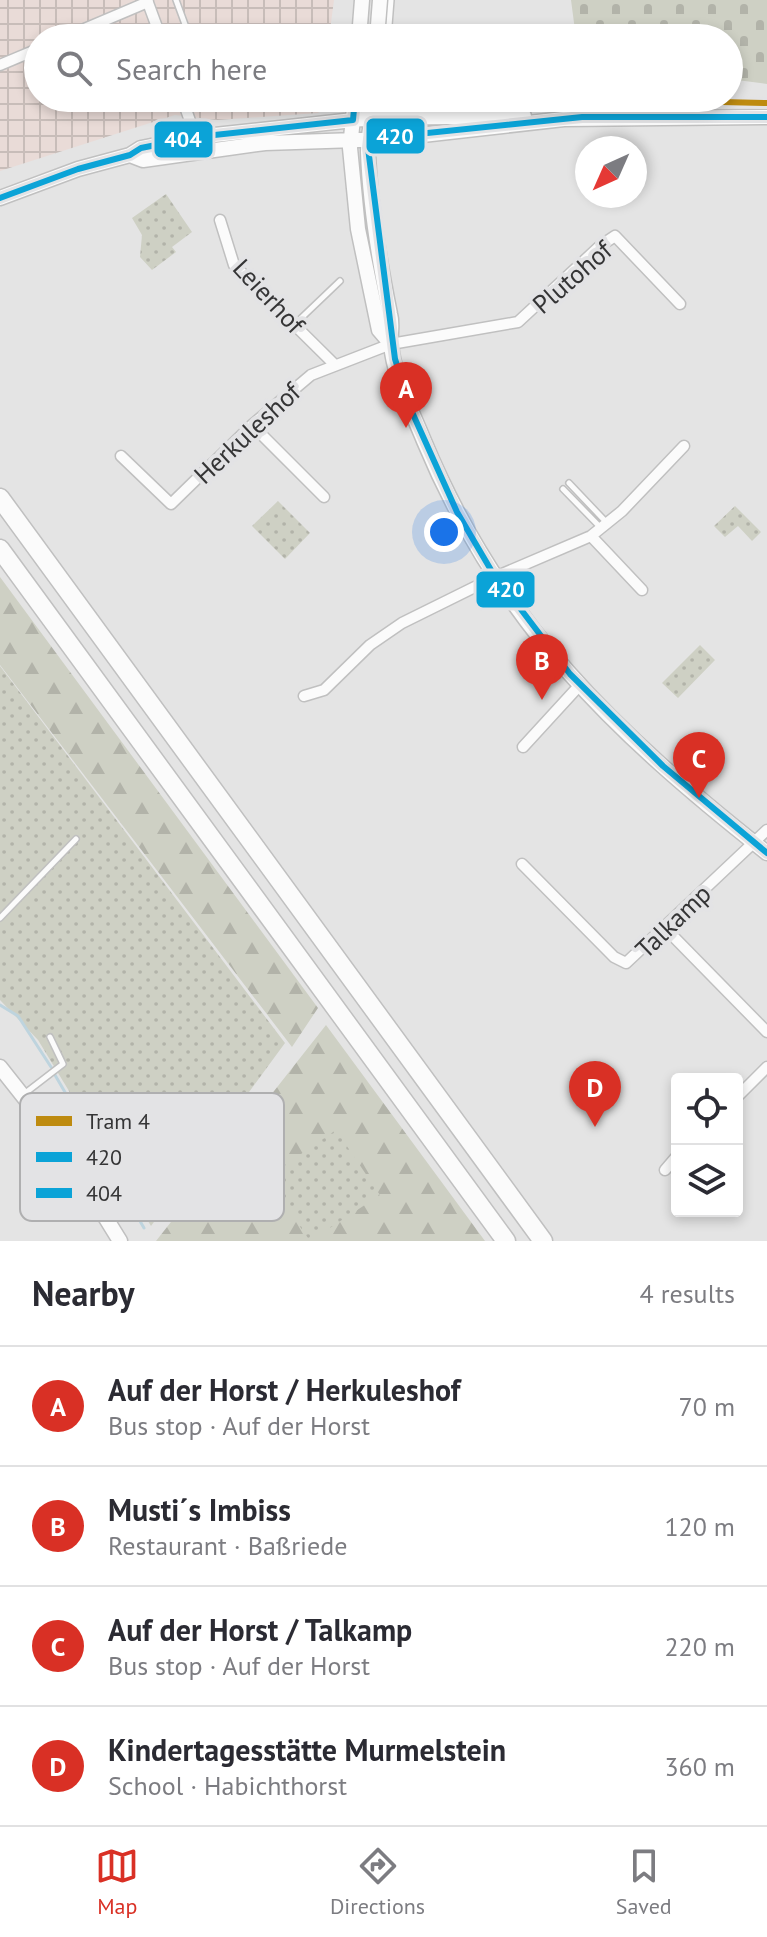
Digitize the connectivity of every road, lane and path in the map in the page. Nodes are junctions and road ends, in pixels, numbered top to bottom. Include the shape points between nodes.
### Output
1 (176, 0) edge
2 (362, 0) edge
3 (380, 0) edge
4 (391, 0) edge
5 (148, 1) edge
6 (95, 24) edge
7 (156, 24) edge
8 (185, 24) edge
9 (360, 24) edge
10 (378, 24) edge
11 (389, 24) edge
12 (24, 55) edge
13 (0, 65) edge
14 (187, 112) edge
15 (354, 112) edge
16 (373, 112) edge
17 (767, 117) edge
18 (372, 118) junction
19 (564, 119) junction
20 (353, 120) junction
21 (351, 139) junction
22 (369, 139) junction
23 (198, 144) junction
24 (0, 198) edge
25 (220, 220) dead end
26 (340, 281) dead end
27 (680, 304) dead end
28 (295, 325) junction
29 (391, 344) junction
30 (334, 364) junction
31 (252, 425) junction
32 (684, 446) dead end
33 (121, 456) dead end
34 (569, 483) dead end
35 (563, 489) dead end
36 (324, 497) dead end
37 (0, 498) edge
38 (605, 527) junction
39 (591, 536) junction
40 (0, 549) edge
41 (495, 577) junction
42 (642, 590) dead end
43 (578, 687) junction
44 (304, 696) dead end
45 (523, 747) dead end
46 (767, 830) edge
47 (76, 839) dead end
48 (754, 843) junction
49 (767, 853) edge
50 (522, 864) dead end
51 (0, 918) edge
52 (666, 929) junction
53 (767, 1032) edge
54 (50, 1037) dead end
55 (0, 1067) edge
56 (767, 1067) edge
57 (743, 1091) edge
58 (21, 1093) edge
59 (26, 1093) edge
60 (671, 1163) edge
61 (665, 1170) dead end
62 (108, 1221) edge
63 (120, 1241) edge
64 (506, 1241) edge
65 (543, 1241) edge

1 - 8 lane
2 - 9 street
3 - 10 street
4 - 11 lane
5 - 6 street
5 - 7 street
12 - 13 street
14 - 23 street
15 - 20 street
16 - 18 street
17 - 19 street
18 - 19 street
18 - 20 street
18 - 22 street
19 - 22 street
20 - 21 street
20 - 23 street
21 - 22 street
21 - 23 street
21 - 29 street via 364,265 379,330
22 - 29 street via 376,242 393,327
23 - 24 street via 143,160 130,155 78,169
25 - 28 street, Leierhof via 234,265
26 - 28 lane
27 - 29 street, Plutohof via 615,236 518,322
28 - 30 street, Leierhof
29 - 30 street, Herkuleshof
29 - 41 street via 439,476
30 - 31 street, Herkuleshof via 311,375
31 - 33 street, Herkuleshof via 171,504
31 - 36 street
32 - 38 street
34 - 38 lane
35 - 38 lane
37 - 65 highway
38 - 39 street
39 - 41 street
39 - 42 street
40 - 64 highway
41 - 43 street
41 - 44 street via 402,623 370,645 324,690
43 - 45 street
43 - 48 street via 657,763
46 - 48 street, Talkamp
47 - 51 lane
48 - 49 street
48 - 52 street, Talkamp
50 - 52 street, Talkamp via 620,962 632,961
52 - 53 street
54 - 59 lane via 63,1064
55 - 58 street
56 - 57 street
60 - 61 street
62 - 63 street

